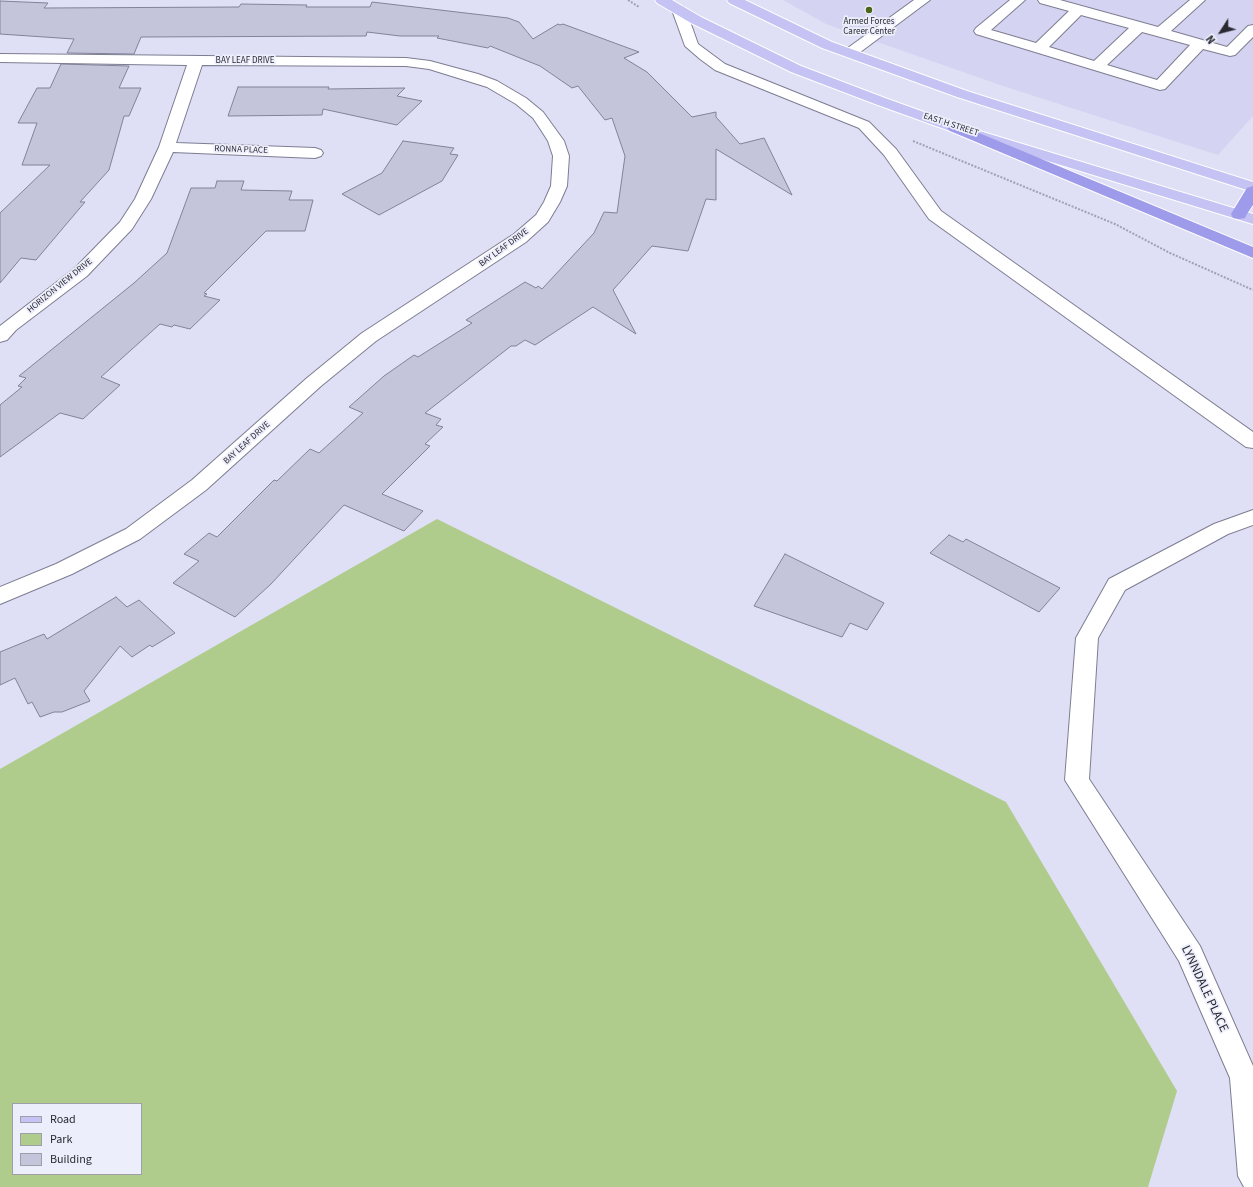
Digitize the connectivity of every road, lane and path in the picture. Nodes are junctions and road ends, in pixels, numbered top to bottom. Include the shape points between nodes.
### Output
1 (628, 0) edge
2 (662, 0) edge
3 (734, 0) edge
4 (923, 0) edge
5 (1018, 0) edge
6 (1045, 0) edge
7 (1198, 0) edge
8 (641, 8) dead end
9 (1079, 9) junction
10 (679, 10) junction
11 (1140, 26) junction
12 (1253, 29) edge
13 (1161, 32) junction
14 (1200, 43) junction
15 (1039, 48) junction
16 (850, 53) junction
17 (0, 58) edge
18 (196, 61) junction
19 (1097, 66) junction
20 (956, 128) junction
21 (908, 138) dead end
22 (167, 147) junction
23 (315, 153) dead end
24 (1253, 187) edge
25 (1253, 191) edge
26 (1246, 216) edge
27 (1253, 253) edge
28 (1253, 290) edge
29 (0, 336) edge
30 (1253, 442) edge
31 (1253, 517) edge
32 (0, 596) edge
33 (1253, 1176) edge

1 - 8 path
2 - 10 main road, EAST H STREET
3 - 16 main road via 827,45
4 - 16 street
5 - 15 street via 982,31
6 - 9 street
7 - 13 street
9 - 11 street
9 - 15 street
10 - 20 main road, EAST H STREET via 796,68 880,102
10 - 30 street via 692,46 720,67 864,126 890,152 935,215
11 - 13 street
11 - 19 street
12 - 14 street via 1230,52
13 - 14 street
14 - 19 street via 1160,86
15 - 19 street
16 - 24 main road via 962,94
17 - 18 street, BAY LEAF DRIVE
18 - 22 street, HORIZON VIEW DRIVE
18 - 32 street, BAY LEAF DRIVE via 406,62 430,65 473,77 492,84 521,101 538,115 556,141 561,156 559,186 542,218 520,238 369,337 314,382 199,485 152,521 133,534 64,569
20 - 26 main road, EAST H STREET
20 - 27 highway
21 - 28 path via 1115,224 1170,253
22 - 23 street, RONNA PLACE
22 - 29 street, HORIZON VIEW DRIVE via 143,199 126,225 81,272
25 - 26 highway
31 - 33 street, LYNNDALE PLACE via 1221,529 1117,585 1087,638 1077,780 1190,954 1244,1078

